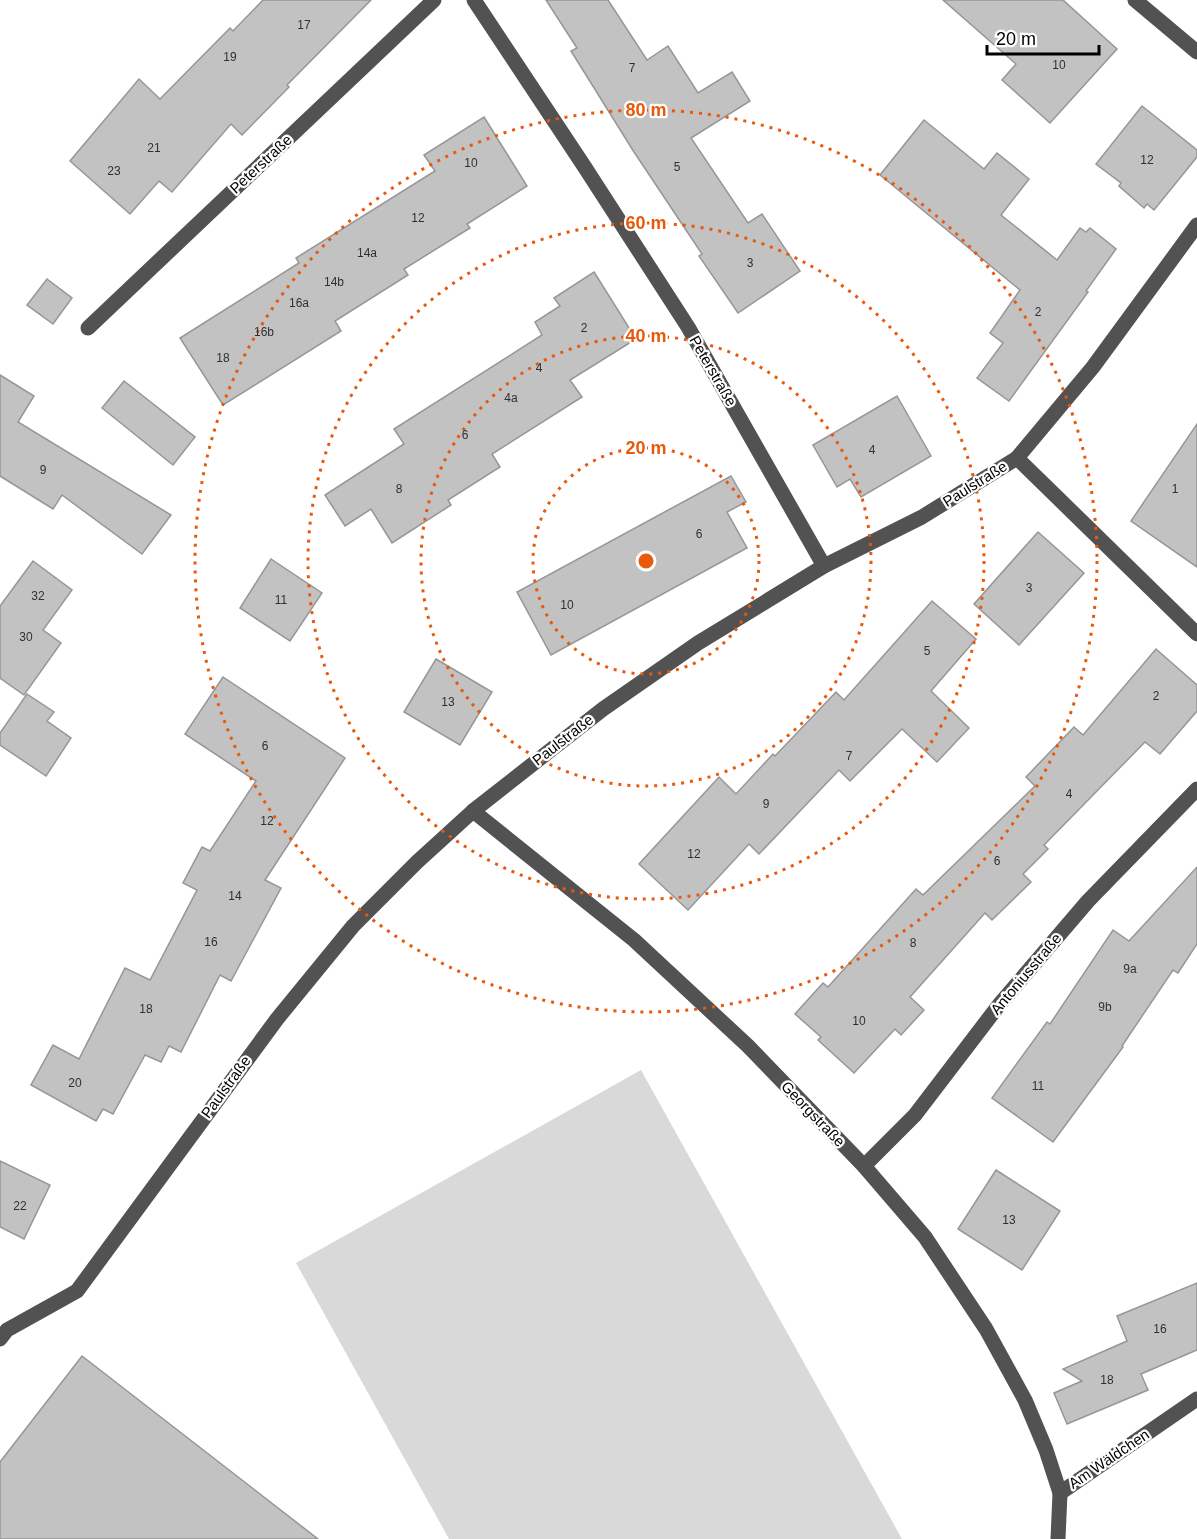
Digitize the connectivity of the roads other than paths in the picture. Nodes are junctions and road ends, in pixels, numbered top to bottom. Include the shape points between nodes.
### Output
1 (434, 0) edge
2 (474, 0) edge
3 (1134, 0) edge
4 (1197, 52) edge
5 (1197, 225) edge
6 (88, 328) dead end
7 (1017, 458) junction
8 (824, 566) junction
9 (1197, 634) edge
10 (1197, 789) edge
11 (473, 811) junction
12 (864, 1167) junction
13 (0, 1339) edge
14 (1197, 1399) edge
15 (1060, 1493) junction
16 (1058, 1539) edge

1 - 6 street, Peterstraße
2 - 8 street, Peterstraße via 688,327
3 - 4 street
5 - 7 street, Paulstraße via 1093,367
7 - 8 street, Paulstraße via 922,517
7 - 9 street
8 - 11 street, Paulstraße via 698,643 603,709
10 - 12 street, Antoniusstraße via 1088,901 999,1005 915,1115
11 - 12 street, Georgstraße via 634,940 748,1046
11 - 13 street, Paulstraße via 353,926 277,1019 77,1291 7,1330
12 - 15 street, Georgstraße via 925,1237 986,1329 1025,1400
14 - 15 street, Am Wäldchen
15 - 16 street, Am Wäldchen

